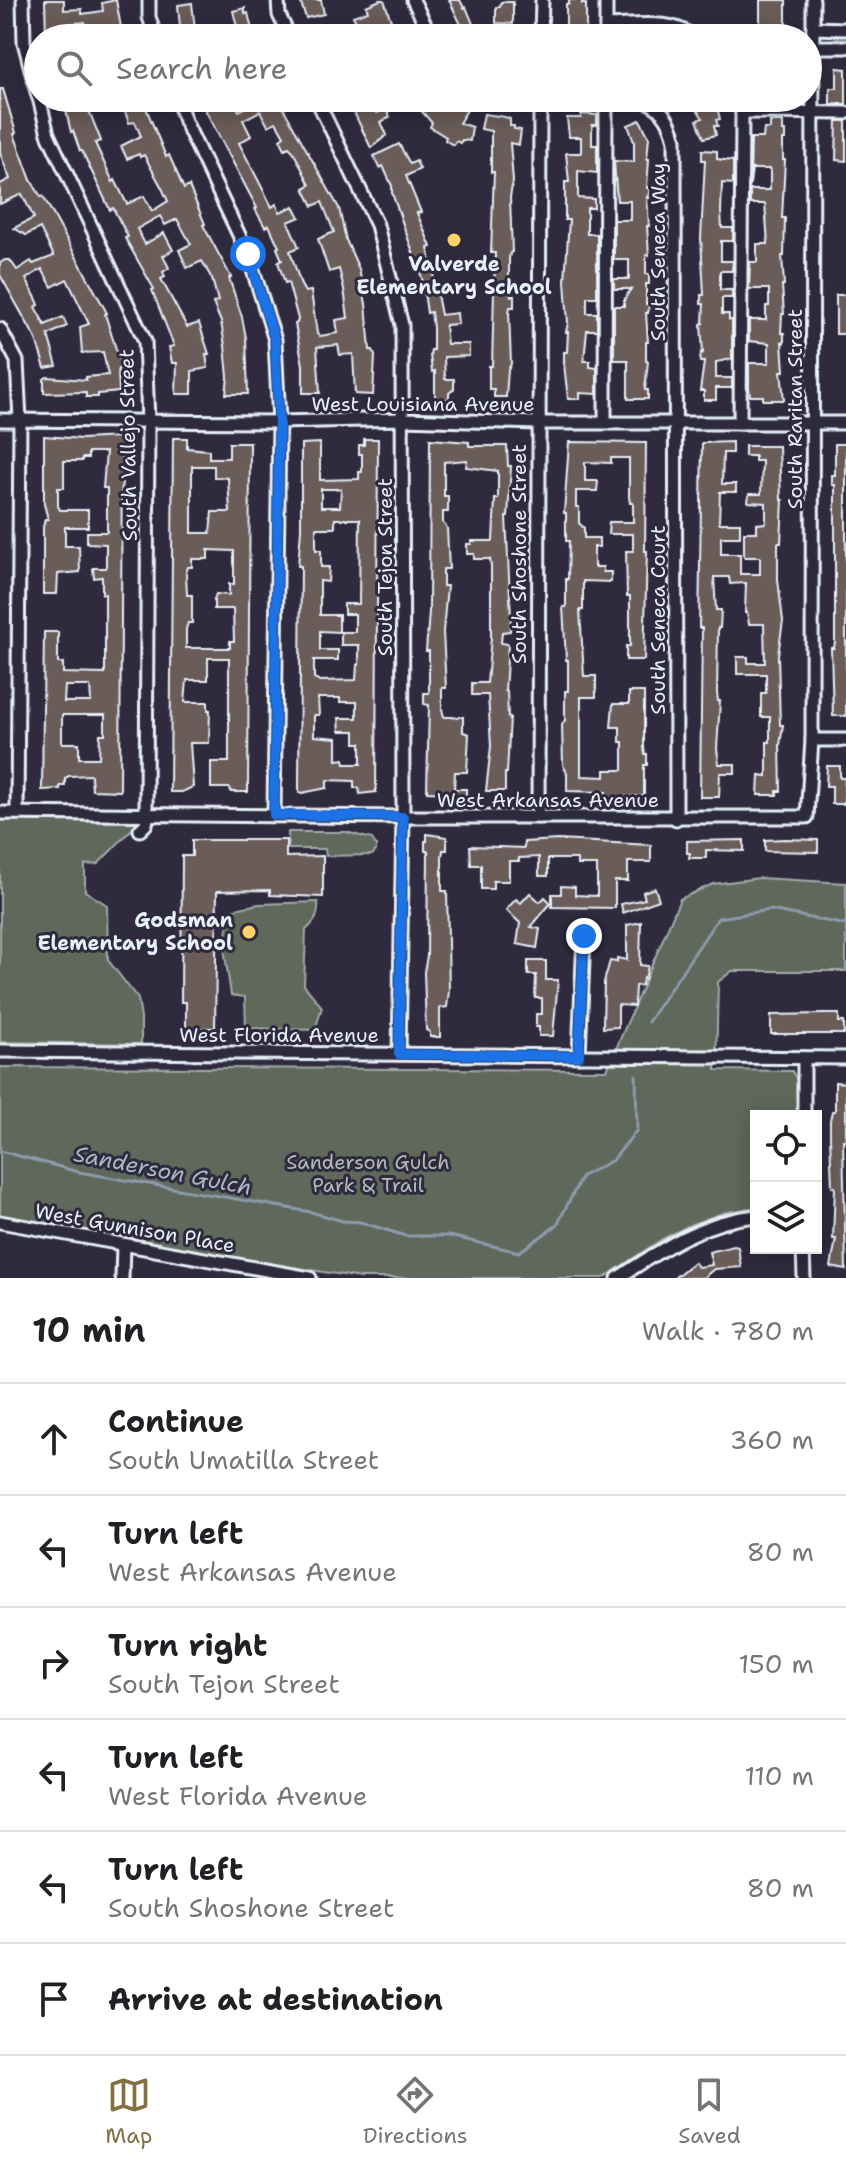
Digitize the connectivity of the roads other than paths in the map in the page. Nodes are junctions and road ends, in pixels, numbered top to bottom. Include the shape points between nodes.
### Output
1 (23, 0) edge
2 (149, 0) edge
3 (278, 0) edge
4 (413, 0) edge
5 (542, 0) edge
6 (606, 0) edge
7 (813, 0) edge
8 (151, 24) edge
9 (283, 24) edge
10 (425, 24) edge
11 (541, 24) edge
12 (606, 24) edge
13 (813, 24) edge
14 (822, 28) edge
15 (846, 29) edge
16 (24, 42) edge
17 (822, 47) edge
18 (846, 47) edge
19 (42, 112) edge
20 (182, 112) edge
21 (323, 112) edge
22 (540, 112) edge
23 (606, 112) edge
24 (663, 112) edge
25 (742, 112) joint
26 (813, 112) junction
27 (846, 113) edge
28 (0, 329) edge
29 (403, 419) junction
30 (0, 420) edge
31 (20, 420) junction
32 (148, 422) junction
33 (279, 422) junction
34 (605, 422) junction
35 (677, 422) junction
36 (537, 423) junction
37 (740, 423) junction
38 (814, 423) junction
39 (846, 423) edge
40 (812, 740) junction
41 (846, 740) edge
42 (0, 813) edge
43 (17, 813) junction
44 (147, 814) junction
45 (274, 815) junction
46 (403, 817) junction
47 (538, 817) junction
48 (807, 817) joint
49 (676, 819) junction
50 (140, 830) dead end
51 (584, 936) dead end
52 (0, 1051) edge
53 (399, 1054) junction
54 (579, 1056) junction
55 (804, 1058) junction
56 (846, 1058) edge
57 (804, 1110) edge
58 (750, 1217) edge
59 (0, 1222) edge
60 (123, 1245) junction
61 (803, 1254) edge
62 (248, 1272) edge
63 (122, 1278) edge
64 (310, 1278) edge
65 (618, 1278) edge
66 (804, 1278) edge

1 - 16 street, South Vallejo Street
2 - 8 street
3 - 9 street
4 - 10 street
5 - 11 street
6 - 12 street
7 - 13 street, South Raritan Street
14 - 15 street
17 - 18 street
19 - 32 street, South Vallejo Street via 145,341
20 - 33 street via 248,254 275,340
21 - 29 street, South Tejon Street via 377,225 402,325
22 - 36 street, South Shoshone Street
23 - 34 street
24 - 35 street, South Seneca Way via 675,140
25 - 26 street
25 - 37 street
26 - 27 street
26 - 38 street, South Raritan Street
28 - 31 street via 17,361
29 - 33 street, West Louisiana Avenue
29 - 36 street, West Louisiana Avenue
29 - 46 street, South Tejon Street
30 - 31 street, West Louisiana Avenue
31 - 32 street, West Louisiana Avenue
31 - 43 street
32 - 33 street, West Louisiana Avenue
32 - 44 street, South Vallejo Street
33 - 45 street
34 - 35 street, West Louisiana Avenue
34 - 36 street, West Louisiana Avenue
35 - 37 street, West Louisiana Avenue
35 - 49 street, South Seneca Court
36 - 47 street, South Shoshone Street
37 - 38 street, West Louisiana Avenue
38 - 39 street, West Louisiana Avenue
38 - 40 street, South Raritan Street
40 - 41 street
40 - 48 street, South Raritan Street
42 - 43 street, West Arkansas Avenue
43 - 44 street, West Arkansas Avenue
44 - 45 street, West Arkansas Avenue
44 - 50 street
45 - 46 street, West Arkansas Avenue
46 - 47 street, West Arkansas Avenue
46 - 53 street, South Tejon Street
47 - 49 street, West Arkansas Avenue
48 - 49 street, West Arkansas Avenue
51 - 54 street
52 - 53 street, West Florida Avenue
53 - 54 street, West Florida Avenue
54 - 55 street, West Florida Avenue
55 - 56 street, West Florida Avenue
55 - 57 street
58 - 65 street via 686,1235
59 - 60 street, West Gunnison Place
60 - 62 street, West Gunnison Place
60 - 63 street
61 - 66 street
62 - 64 street, West Gunnison Place

